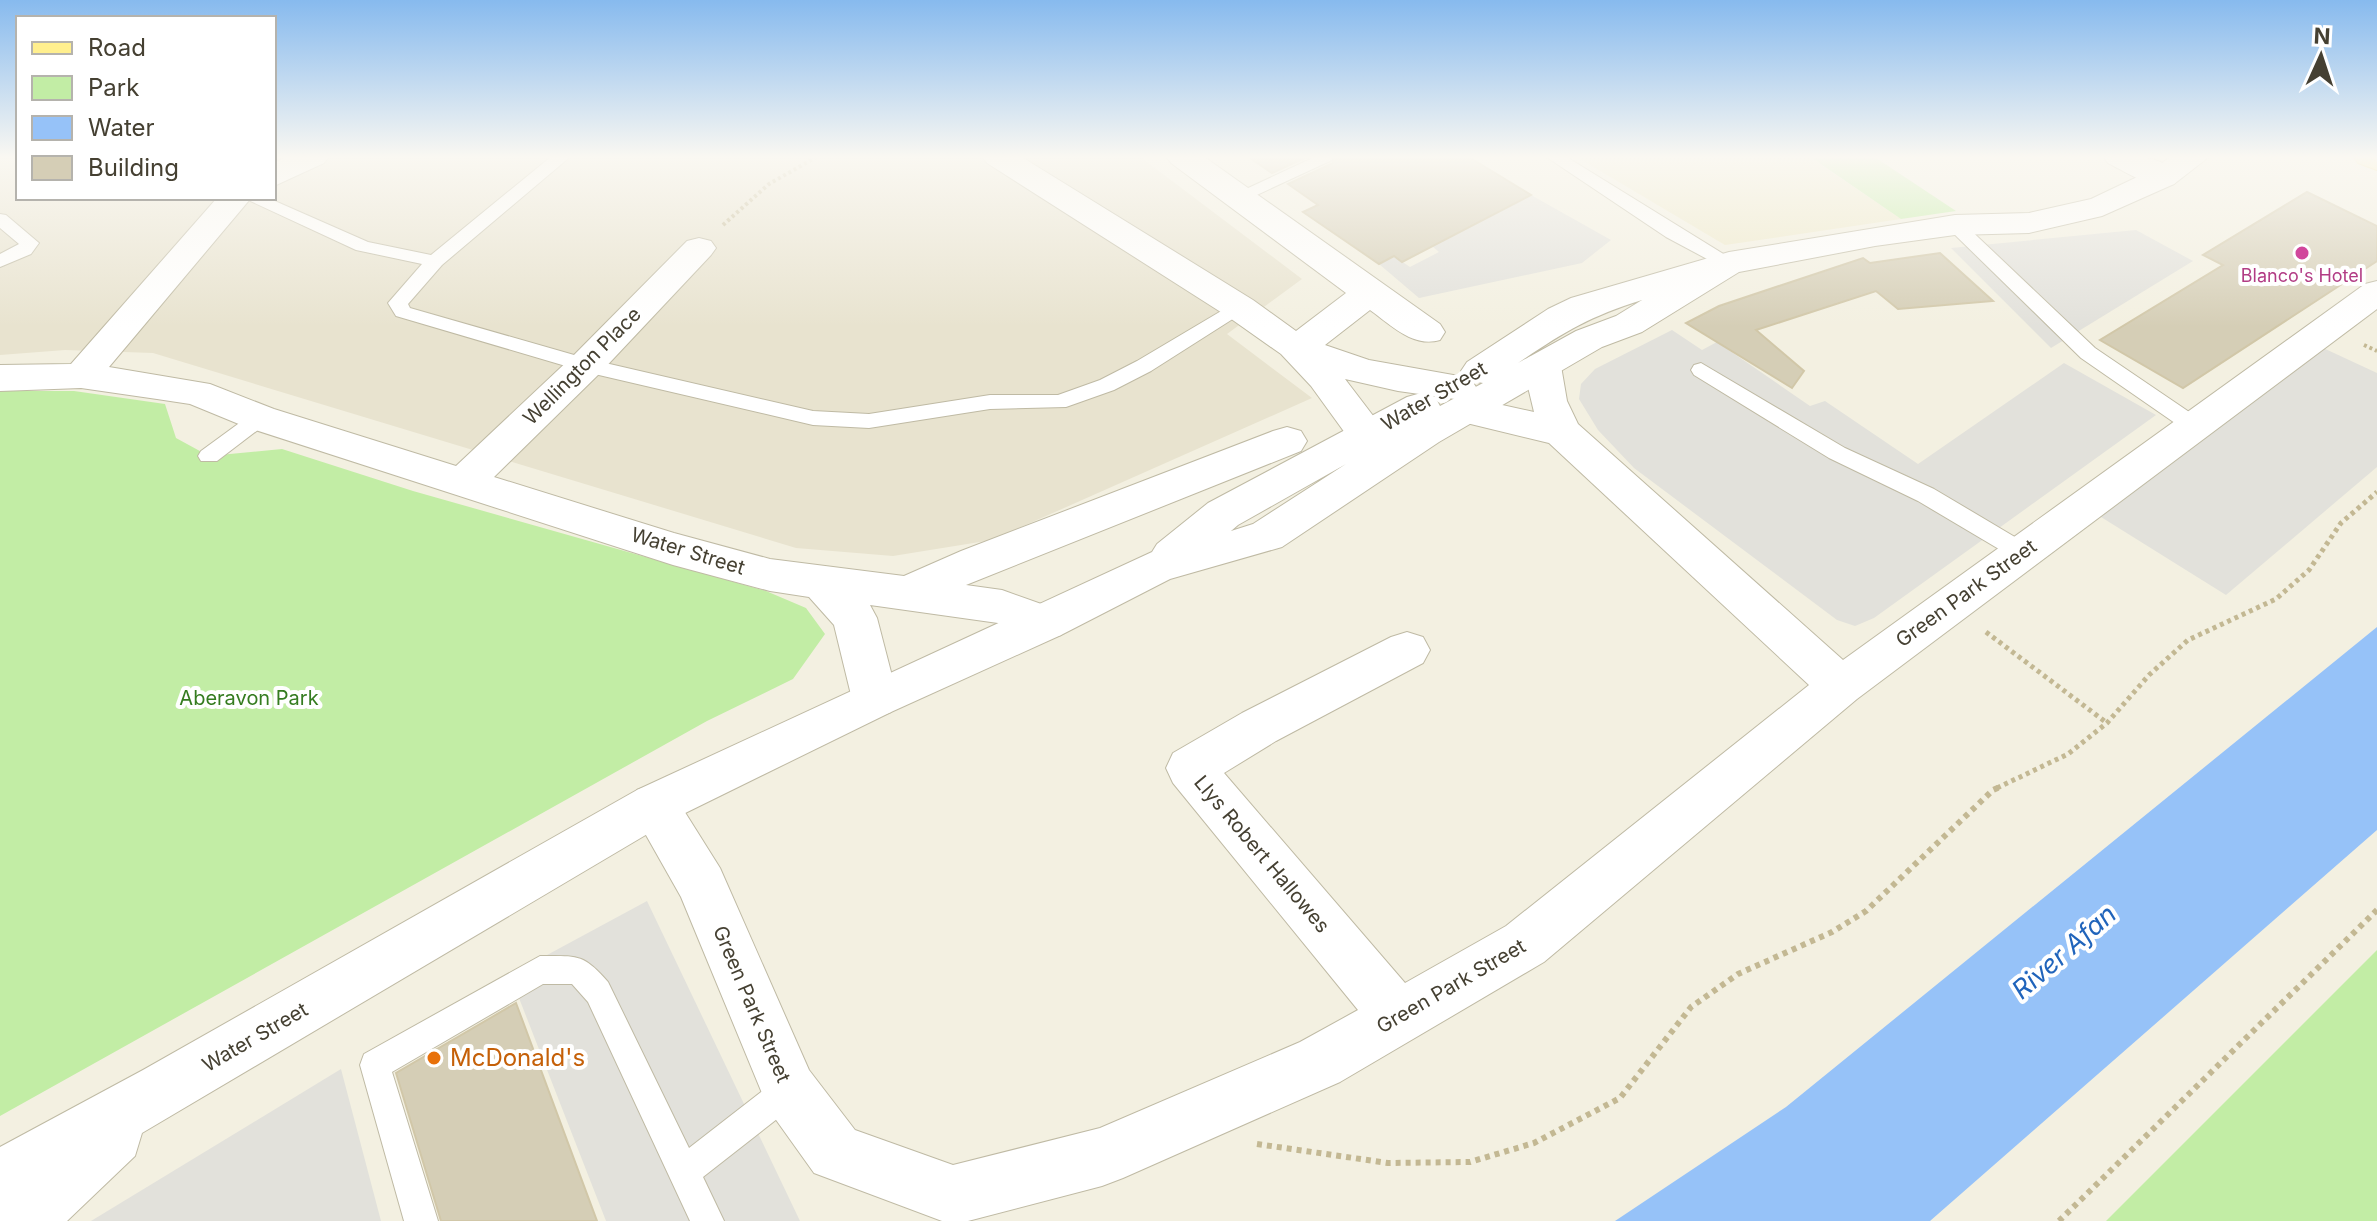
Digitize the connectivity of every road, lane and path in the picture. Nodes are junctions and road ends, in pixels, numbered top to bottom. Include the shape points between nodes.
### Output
1 (222, 213) edge
2 (287, 213) edge
3 (494, 213) edge
4 (737, 213) edge
5 (1089, 213) edge
6 (1263, 213) edge
7 (1642, 213) edge
8 (2074, 213) edge
9 (0, 219) edge
10 (1955, 225) junction
11 (699, 248) joint
12 (0, 261) edge
13 (435, 261) junction
14 (1729, 263) junction
15 (2377, 292) edge
16 (1369, 293) junction
17 (1240, 308) junction
18 (1427, 332) dead end
19 (1296, 349) junction
20 (586, 365) junction
21 (1542, 366) junction
22 (1701, 370) dead end
23 (81, 376) junction
24 (0, 378) edge
25 (1460, 399) junction
26 (260, 418) junction
27 (2193, 425) junction
28 (1425, 432) junction
29 (1562, 432) junction
30 (1367, 434) junction
31 (1287, 441) dead end
32 (209, 456) dead end
33 (464, 482) junction
34 (2377, 492) edge
35 (2022, 552) junction
36 (1157, 567) junction
37 (821, 581) junction
38 (907, 593) junction
39 (1950, 605) junction
40 (1045, 623) junction
41 (1407, 650) dead end
42 (1841, 686) junction
43 (875, 699) junction
44 (2107, 723) junction
45 (654, 805) junction
46 (2377, 910) edge
47 (1399, 1017) junction
48 (163, 1090) junction
49 (789, 1090) junction
50 (1247, 1143) dead end
51 (685, 1171) junction
52 (0, 1179) edge
53 (23, 1221) edge
54 (421, 1221) edge
55 (707, 1221) edge
56 (2059, 1221) edge

1 - 23 street
2 - 13 lane via 363,246
3 - 13 lane
4 - 11 path
5 - 17 street
6 - 16 street
7 - 14 lane
8 - 10 street, Water Street via 2029,223
9 - 12 lane via 30,243
10 - 14 street, Water Street
10 - 27 lane via 2088,353
11 - 20 street, Wellington Place
13 - 20 lane via 398,303 403,312
14 - 21 street, Water Street via 1629,324
14 - 25 street, Water Street via 1561,317
15 - 27 street, Green Park Street
16 - 18 street
16 - 19 street
17 - 19 street
17 - 20 lane via 1144,366 1059,402 990,402 869,421 813,418
19 - 25 street
19 - 30 street
20 - 33 street, Wellington Place
21 - 25 street, Water Street
21 - 29 street via 1548,401
22 - 35 lane via 1825,447 1926,495
23 - 24 street, Water Street
23 - 26 street, Water Street via 197,393
25 - 28 street, Water Street
25 - 29 street
25 - 30 street, Water Street
26 - 32 lane
26 - 33 street, Water Street
27 - 35 street, Green Park Street
28 - 30 street
28 - 36 street, Water Street via 1267,536
29 - 42 street
30 - 36 street, Water Street via 1223,514
31 - 38 street
33 - 37 street, Water Street via 673,549 770,575
34 - 44 path via 2341,523 2309,570 2276,599 2188,640
35 - 39 street, Green Park Street
36 - 40 street, Water Street
37 - 38 street, Water Street
37 - 43 street via 855,618
38 - 40 street, Water Street via 1002,607
39 - 42 street, Green Park Street
39 - 44 path
40 - 43 street, Water Street
41 - 47 street, Llys Robert Hallowes via 1190,768
42 - 47 street, Green Park Street via 1525,944
43 - 45 street, Water Street
44 - 50 path via 2068,754 1993,790 1866,911 1738,974 1691,1007 1620,1098 1534,1143 1470,1162 1388,1163
45 - 48 street, Water Street
45 - 49 street, Green Park Street via 702,885
46 - 56 path
47 - 49 street, Green Park Street via 1320,1062 1102,1157 953,1195 835,1152
48 - 52 street, Water Street
48 - 53 street, Water Street
49 - 51 lane
51 - 54 lane via 598,992 579,970 540,970 375,1065
51 - 55 lane

